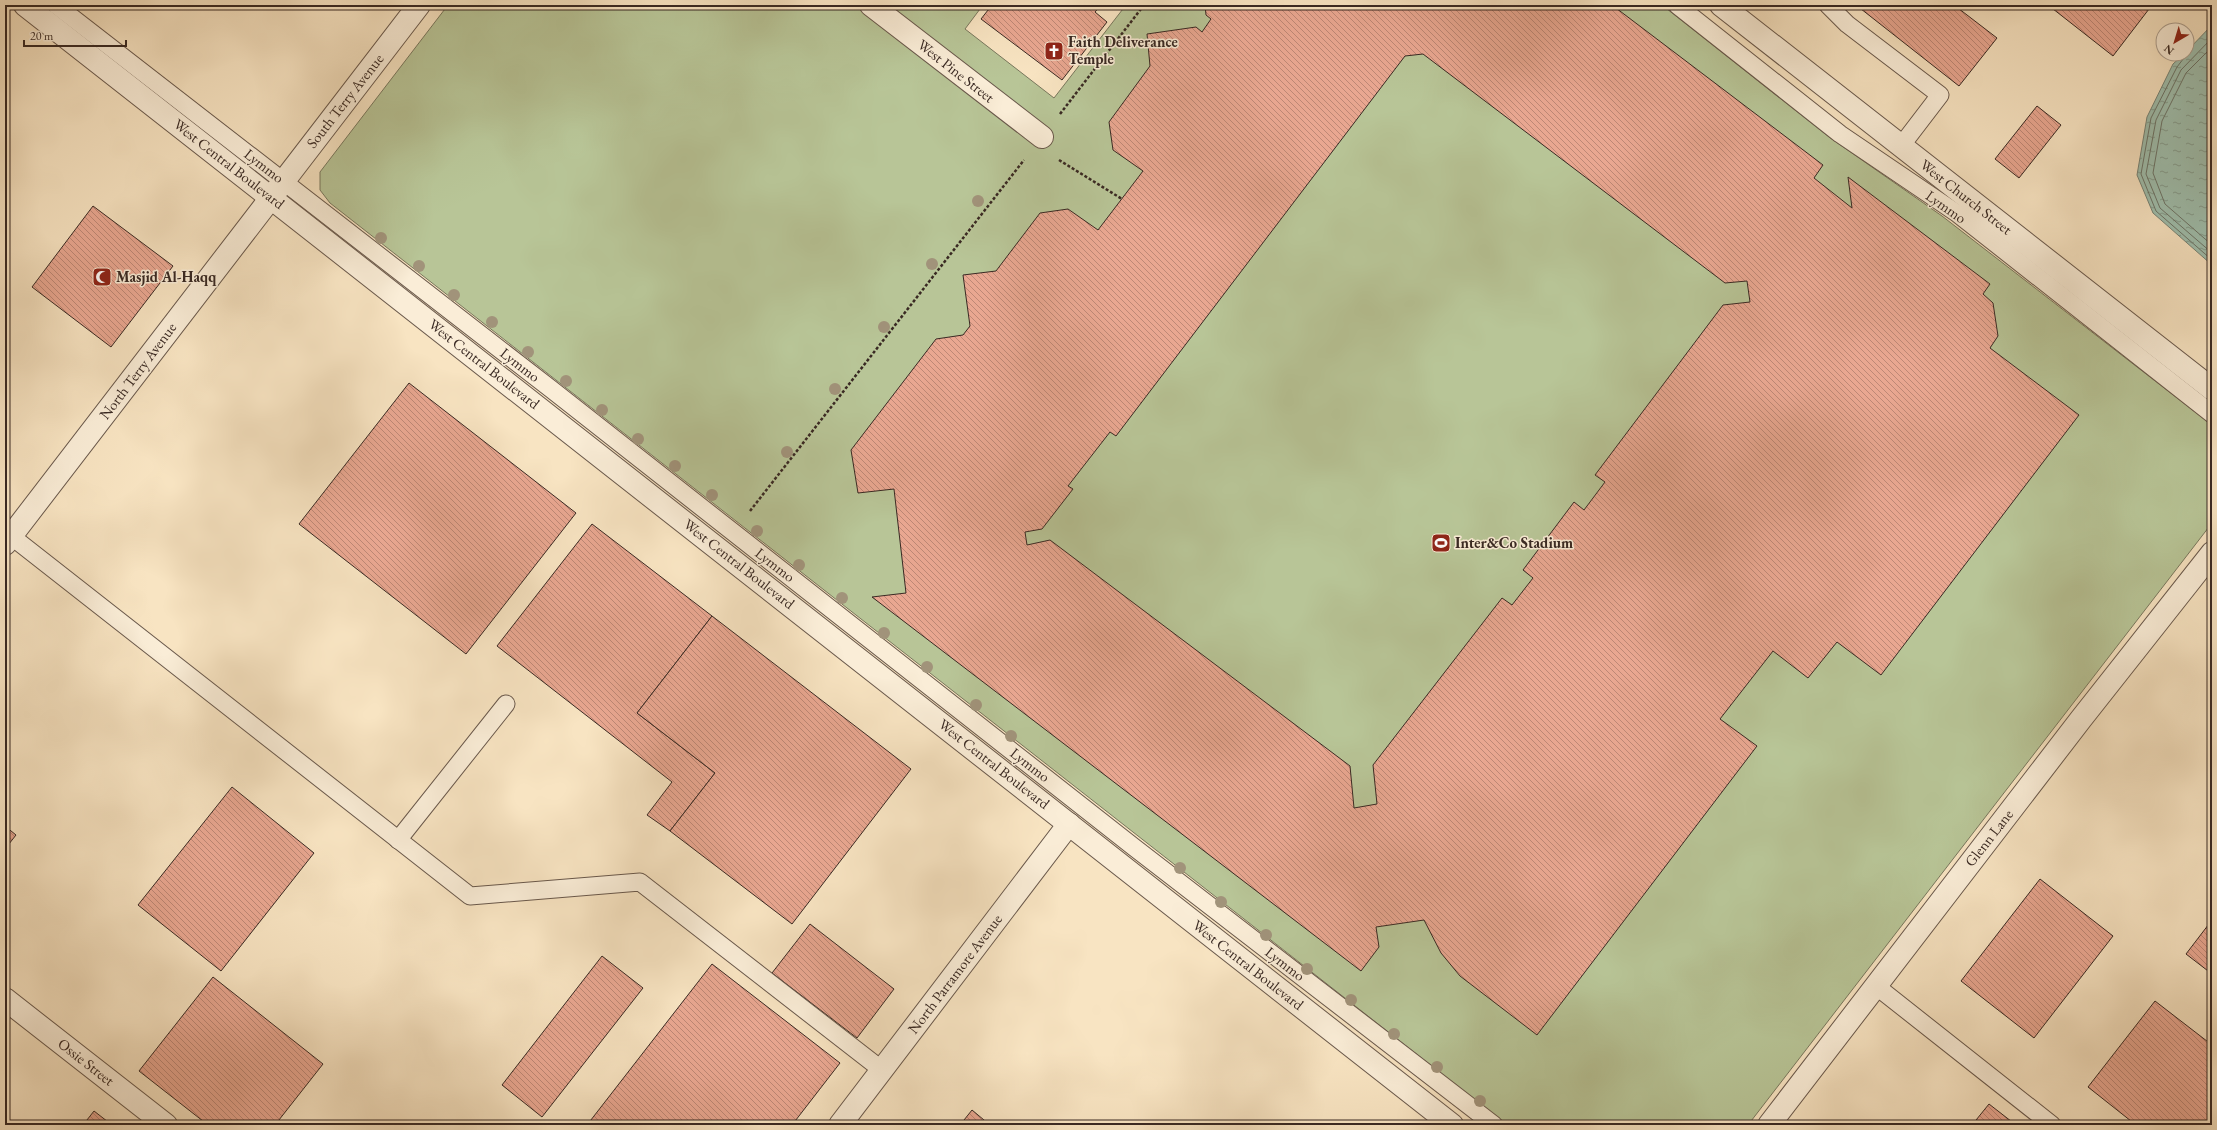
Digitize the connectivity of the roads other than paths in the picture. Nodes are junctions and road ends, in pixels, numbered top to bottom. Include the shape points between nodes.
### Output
1 (25, 5) edge
2 (56, 5) edge
3 (419, 5) edge
4 (871, 5) edge
5 (1676, 5) edge
6 (1721, 5) edge
7 (1828, 5) edge
8 (1039, 141) road end
9 (1901, 146) junction
10 (277, 189) junction
11 (2212, 389) edge
12 (2212, 414) edge
13 (8, 540) edge
14 (2212, 553) edge
15 (506, 704) dead end
16 (1069, 824) junction
17 (398, 840) junction
18 (1876, 986) junction
19 (5, 999) edge
20 (882, 1070) junction
21 (166, 1125) edge
22 (840, 1125) edge
23 (1452, 1125) edge
24 (1494, 1125) edge
25 (1769, 1125) edge
26 (2052, 1125) edge

1 - 10 street, West Central Boulevard
2 - 10 lane, Lymmo
3 - 10 street, South Terry Avenue
4 - 8 street, West Pine Street
5 - 12 lane, Lymmo via 1840,134 1958,214
6 - 9 street, West Church Street
7 - 9 lane via 1847,24 1940,95
9 - 11 street, West Church Street
10 - 13 street, North Terry Avenue
10 - 16 street, West Central Boulevard
10 - 24 lane, Lymmo
13 - 17 lane
14 - 18 street, Glenn Lane
15 - 17 lane
16 - 20 street, North Parramore Avenue
16 - 23 street, West Central Boulevard
17 - 20 lane via 470,896 640,882
18 - 25 street, Glenn Lane
18 - 26 lane
19 - 21 street, Ossie Street
20 - 22 street, North Parramore Avenue

